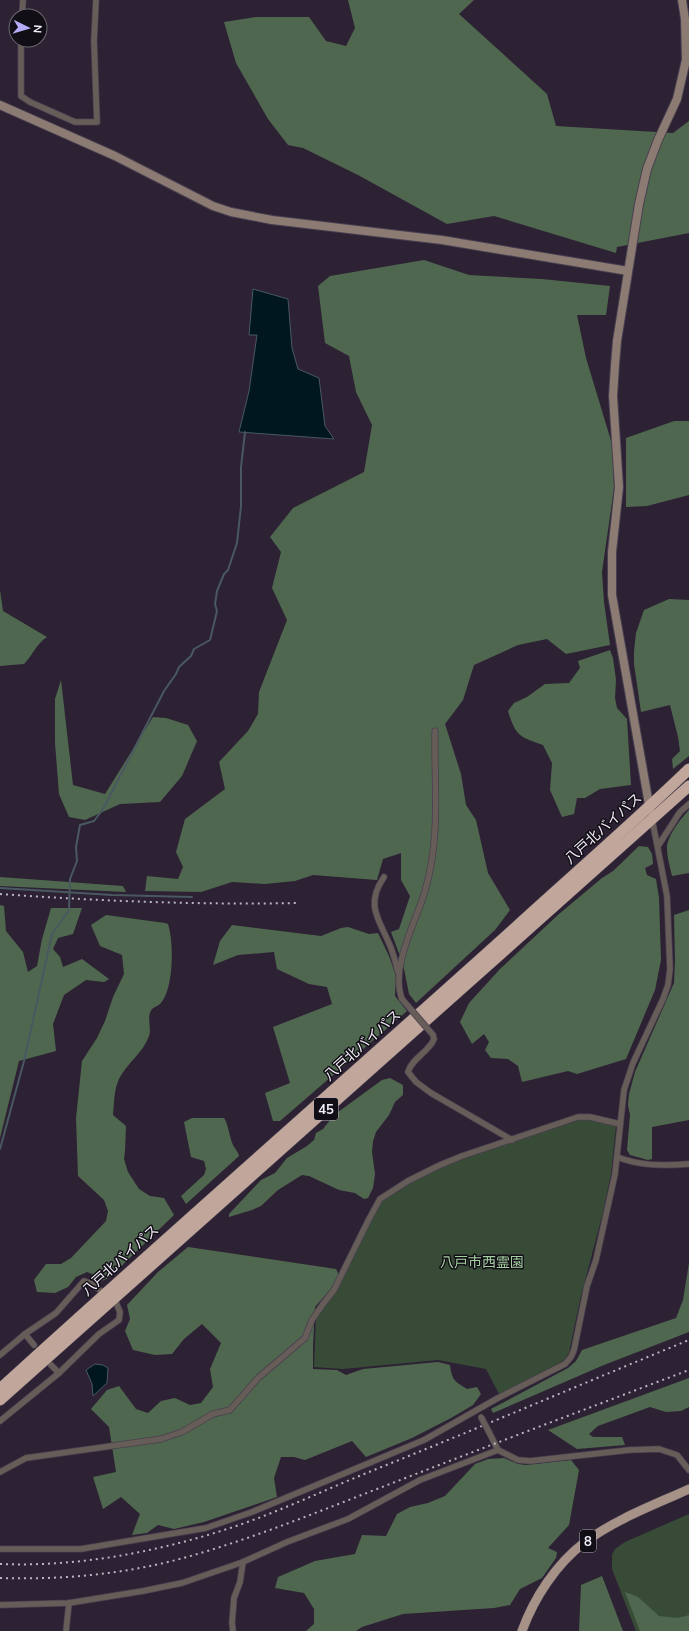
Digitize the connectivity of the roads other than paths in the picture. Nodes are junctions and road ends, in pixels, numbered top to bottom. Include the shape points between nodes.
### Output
1 (96, 0) edge
2 (682, 0) edge
3 (21, 48) edge
4 (0, 105) edge
5 (628, 271) junction
6 (435, 731) dead end
7 (689, 770) edge
8 (689, 786) edge
9 (689, 804) edge
10 (649, 808) junction
11 (652, 819) junction
12 (658, 846) junction
13 (384, 876) dead end
14 (399, 976) junction
15 (620, 1124) junction
16 (512, 1140) junction
17 (617, 1157) junction
18 (689, 1164) edge
19 (109, 1296) junction
20 (25, 1334) junction
21 (34, 1345) dead end
22 (0, 1355) edge
23 (51, 1365) dead end
24 (59, 1373) junction
25 (0, 1389) edge
26 (0, 1400) edge
27 (478, 1410) junction
28 (0, 1421) edge
29 (498, 1450) junction
30 (689, 1470) edge
31 (0, 1472) edge
32 (689, 1489) edge
33 (0, 1549) edge
34 (243, 1562) junction
35 (69, 1604) junction
36 (0, 1605) edge
37 (66, 1631) edge
38 (233, 1631) edge
39 (522, 1631) edge

1 - 3 street via 94,41 97,122 75,122 22,96
2 - 5 street via 686,60 677,99 647,169 638,204
4 - 5 street via 115,156 207,204 231,212 272,220 442,240
5 - 10 street via 614,365 619,487 612,552 612,595
6 - 14 street via 437,823 434,855
7 - 10 highway, 八戸北バイパス / 45
8 - 11 highway, 八戸北バイパス / 45
9 - 12 street via 680,812
10 - 11 street
10 - 19 highway, 八戸北バイパス / 45
11 - 12 street
11 - 19 highway, 八戸北バイパス / 45
12 - 15 street via 667,896 670,969 668,985 627,1076
13 - 14 street via 377,886 375,908
14 - 16 street, bridge via 398,986 402,999 434,1039 410,1067 408,1072 411,1077 431,1093
15 - 16 street via 578,1117
15 - 17 street
16 - 31 street via 440,1165 380,1198 334,1290 312,1320 305,1338 258,1378 230,1410 213,1414 182,1432 161,1439 26,1458
17 - 18 street via 641,1164
17 - 27 street via 598,1252 571,1357 565,1364
19 - 20 street via 84,1281 56,1312
19 - 24 street via 120,1312 120,1320 99,1334
19 - 25 highway, 八戸北バイパス / 45
19 - 26 highway, 八戸北バイパス / 45
20 - 21 street
20 - 22 street
23 - 24 street
24 - 28 street
27 - 29 street, bridge
27 - 33 street via 424,1440 259,1509 206,1528 81,1549
29 - 30 street via 518,1460 530,1461 658,1449 677,1455
29 - 34 street via 420,1480 348,1519
32 - 39 main road, 8 via 619,1522 585,1542 560,1566 540,1593
34 - 35 street via 182,1583
34 - 38 street via 234,1598
35 - 36 street
35 - 37 street

